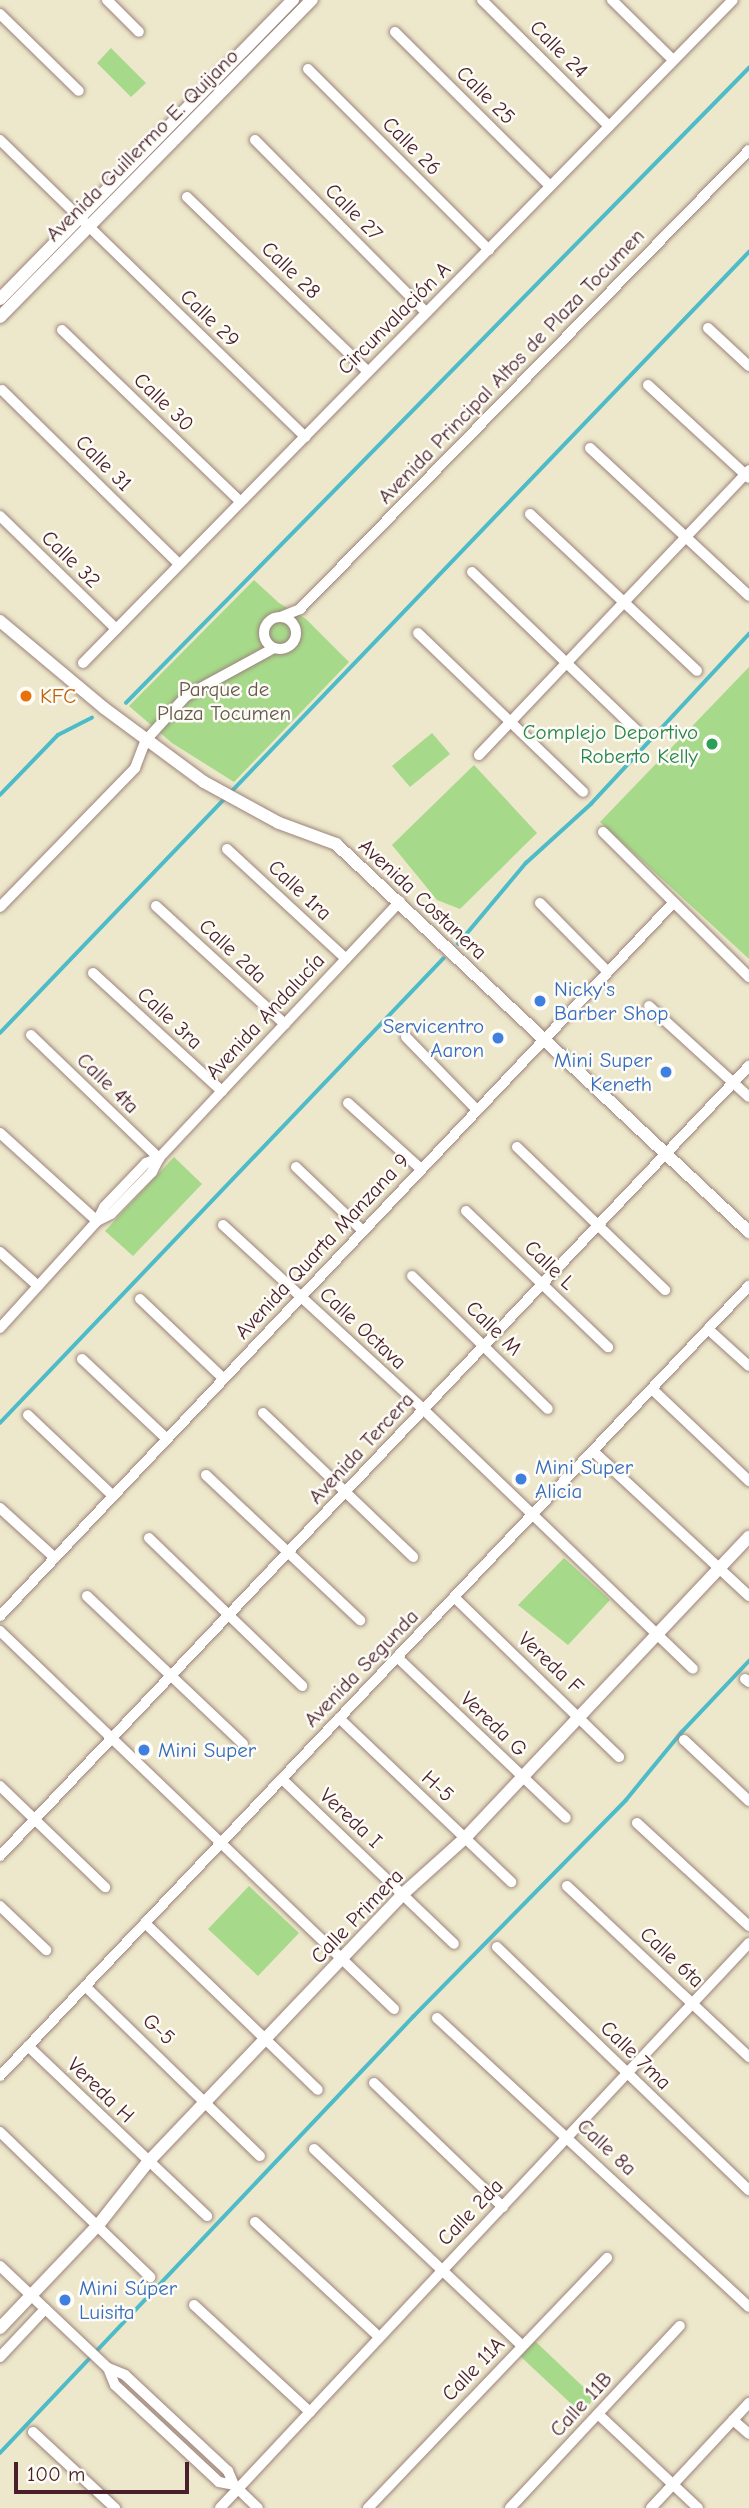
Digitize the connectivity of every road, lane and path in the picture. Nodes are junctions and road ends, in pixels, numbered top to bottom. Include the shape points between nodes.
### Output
1 (107, 0) edge
2 (293, 0) edge
3 (312, 0) edge
4 (482, 0) edge
5 (612, 0) edge
6 (732, 0) edge
7 (0, 14) edge
8 (139, 32) dead end
9 (394, 32) dead end
10 (673, 60) junction
11 (309, 69) dead end
12 (229, 75) junction
13 (79, 91) dead end
14 (609, 126) junction
15 (0, 140) edge
16 (255, 140) dead end
17 (749, 150) edge
18 (550, 186) junction
19 (187, 197) dead end
20 (84, 223) junction
21 (489, 250) junction
22 (0, 299) edge
23 (426, 312) junction
24 (0, 317) edge
25 (708, 328) dead end
26 (62, 330) dead end
27 (749, 366) edge
28 (368, 371) junction
29 (648, 384) dead end
30 (2, 390) dead end
31 (305, 437) junction
32 (590, 448) dead end
33 (748, 474) edge
34 (240, 501) junction
35 (530, 514) dead end
36 (0, 516) edge
37 (685, 538) junction
38 (180, 564) junction
39 (472, 572) dead end
40 (749, 596) edge
41 (624, 603) junction
42 (300, 609) junction
43 (284, 616) junction
44 (0, 621) edge
45 (295, 626) junction
46 (116, 629) junction
47 (418, 634) dead end
48 (270, 645) junction
49 (83, 663) dead end
50 (566, 665) junction
51 (697, 671) dead end
52 (510, 723) junction
53 (636, 730) dead end
54 (146, 740) junction
55 (479, 755) dead end
56 (583, 792) dead end
57 (603, 832) dead end
58 (227, 849) dead end
59 (400, 901) junction
60 (540, 902) dead end
61 (673, 903) junction
62 (156, 906) dead end
63 (0, 907) edge
64 (346, 959) junction
65 (607, 971) junction
66 (93, 973) dead end
67 (749, 977) edge
68 (649, 1006) dead end
69 (285, 1024) junction
70 (31, 1035) dead end
71 (406, 1037) dead end
72 (543, 1039) junction
73 (749, 1066) edge
74 (733, 1082) junction
75 (222, 1091) junction
76 (749, 1097) edge
77 (348, 1103) dead end
78 (477, 1110) junction
79 (0, 1133) edge
80 (517, 1147) dead end
81 (666, 1154) junction
82 (159, 1158) junction
83 (296, 1167) dead end
84 (421, 1169) junction
85 (466, 1211) dead end
86 (97, 1221) junction
87 (599, 1224) junction
88 (223, 1225) dead end
89 (363, 1231) junction
90 (749, 1232) edge
91 (0, 1252) edge
92 (412, 1276) dead end
93 (542, 1283) junction
94 (38, 1286) junction
95 (749, 1286) edge
96 (665, 1290) dead end
97 (301, 1297) junction
98 (140, 1299) dead end
99 (0, 1328) edge
100 (708, 1329) junction
101 (485, 1345) junction
102 (608, 1347) dead end
103 (82, 1359) dead end
104 (749, 1366) edge
105 (223, 1378) junction
106 (652, 1389) junction
107 (548, 1409) dead end
108 (424, 1410) junction
109 (263, 1413) dead end
110 (28, 1415) dead end
111 (167, 1439) junction
112 (593, 1451) junction
113 (206, 1475) dead end
114 (749, 1481) edge
115 (347, 1491) junction
116 (113, 1496) junction
117 (0, 1508) edge
118 (531, 1516) junction
119 (749, 1537) edge
120 (149, 1538) dead end
121 (290, 1552) junction
122 (413, 1557) dead end
123 (55, 1558) junction
124 (720, 1568) junction
125 (87, 1596) dead end
126 (749, 1596) edge
127 (454, 1597) junction
128 (230, 1614) junction
129 (0, 1616) edge
130 (360, 1620) dead end
131 (0, 1631) edge
132 (656, 1636) junction
133 (397, 1657) junction
134 (693, 1669) dead end
135 (172, 1676) junction
136 (302, 1686) dead end
137 (579, 1717) junction
138 (339, 1718) junction
139 (684, 1740) dead end
140 (110, 1741) junction
141 (243, 1744) dead end
142 (620, 1757) dead end
143 (521, 1778) junction
144 (282, 1779) junction
145 (0, 1786) edge
146 (749, 1801) edge
147 (566, 1818) dead end
148 (36, 1819) junction
149 (637, 1823) dead end
150 (465, 1838) junction
151 (221, 1842) junction
152 (0, 1856) edge
153 (511, 1882) dead end
154 (567, 1886) dead end
155 (105, 1887) dead end
156 (404, 1893) junction
157 (0, 1906) edge
158 (145, 1923) junction
159 (749, 1926) edge
160 (749, 1943) edge
161 (454, 1944) dead end
162 (497, 1947) dead end
163 (46, 1950) dead end
164 (342, 1958) junction
165 (85, 1986) junction
166 (693, 2004) junction
167 (394, 2008) dead end
168 (437, 2018) dead end
169 (264, 2039) junction
170 (28, 2046) junction
171 (749, 2057) edge
172 (628, 2073) junction
173 (0, 2076) edge
174 (374, 2083) dead end
175 (318, 2091) dead end
176 (206, 2100) junction
177 (0, 2132) edge
178 (568, 2137) junction
179 (314, 2149) dead end
180 (260, 2156) dead end
181 (148, 2162) junction
182 (749, 2171) edge
183 (740, 2181) junction
184 (749, 2190) edge
185 (503, 2207) junction
186 (206, 2216) dead end
187 (255, 2222) dead end
188 (99, 2224) junction
189 (607, 2258) dead end
190 (0, 2266) edge
191 (441, 2270) junction
192 (150, 2277) dead end
193 (31, 2295) junction
194 (194, 2305) dead end
195 (749, 2307) edge
196 (45, 2309) junction
197 (680, 2326) dead end
198 (0, 2328) edge
199 (379, 2337) junction
200 (522, 2346) junction
201 (0, 2357) edge
202 (105, 2365) junction
203 (749, 2403) edge
204 (310, 2412) junction
205 (598, 2414) junction
206 (733, 2420) junction
207 (173, 2421) junction
208 (164, 2430) junction
209 (33, 2432) dead end
210 (749, 2434) edge
211 (674, 2484) junction
212 (236, 2487) junction
213 (115, 2508) edge
214 (220, 2508) edge
215 (258, 2508) edge
216 (368, 2508) edge
217 (510, 2508) edge
218 (651, 2508) edge
219 (698, 2508) edge

1 - 8 street
2 - 12 street, Avenida Guillermo E. Quijano
3 - 12 street, Avenida Guillermo E. Quijano
4 - 14 street, Calle 24
5 - 10 street
6 - 10 street, Circunvalación A
7 - 13 street
9 - 18 street, Calle 25
10 - 14 street, Circunvalación A
11 - 21 street, Calle 26
12 - 20 street, Avenida Guillermo E. Quijano
14 - 18 street, Circunvalación A
15 - 20 street, Calle 29
16 - 23 street, Calle 27
17 - 42 street, Avenida Principal Altos de Plaza Tocumen
18 - 21 street, Circunvalación A
19 - 28 street, Calle 28
20 - 22 street, Avenida Guillermo E. Quijano
20 - 24 street, Avenida Guillermo E. Quijano
20 - 31 street, Calle 29
21 - 23 street, Circunvalación A
23 - 28 street, Circunvalación A
25 - 27 street
26 - 34 street, Calle 30
28 - 31 street, Circunvalación A
29 - 33 street
30 - 38 street, Calle 31
31 - 34 street, Circunvalación A
32 - 37 street
33 - 37 street
34 - 38 street, Circunvalación A
35 - 41 street
36 - 46 street, Calle 32
37 - 40 street
37 - 41 street
38 - 46 street, Circunvalación A
39 - 50 street
41 - 50 street
41 - 51 street
42 - 43 street, Avenida Principal Altos de Plaza Tocumen
42 - 45 street, Avenida Principal Altos de Plaza Tocumen
43 - 45 street
43 - 48 street via 268,621 264,630
44 - 54 street, Avenida Costanera
45 - 48 street via 293,642
46 - 49 street, Circunvalación A
47 - 52 street
48 - 54 street via 198,687
50 - 52 street
50 - 53 street
52 - 55 street
52 - 56 street
54 - 59 street, Avenida Costanera via 238,803 336,844
54 - 63 street via 135,768
57 - 61 street
58 - 64 street, Calle 1ra
59 - 64 street, Avenida Andalucía
59 - 72 street, Avenida Costanera
60 - 65 street
61 - 65 street, Avenida Quarta Manzana 9
61 - 67 street
62 - 69 street, Calle 2da
64 - 69 street, Avenida Andalucía
65 - 72 street, Avenida Quarta Manzana 9
66 - 75 street, Calle 3ra
68 - 74 street
69 - 75 street, Avenida Andalucía
70 - 82 street, Calle 4ta
71 - 78 street
72 - 78 street, Avenida Quarta Manzana 9
72 - 81 street, Avenida Costanera
73 - 74 street, Avenida Tercera
74 - 76 street
74 - 81 street, Avenida Tercera
75 - 82 street, Avenida Andalucía
77 - 84 street
78 - 84 street, Avenida Quarta Manzana 9
79 - 86 street
80 - 87 street
81 - 87 street, Avenida Tercera
81 - 90 street, Avenida Costanera
82 - 86 street, Avenida Andalucía via 144,1180
83 - 89 street
84 - 89 street, Avenida Quarta Manzana 9
85 - 93 street, Calle L
86 - 94 street, Avenida Andalucía
87 - 93 street, Avenida Tercera
87 - 96 street
88 - 97 street, Calle Octava
89 - 97 street, Avenida Quarta Manzana 9
91 - 94 street
92 - 101 street, Calle M
93 - 101 street, Avenida Tercera
93 - 102 street, Calle L
94 - 99 street, Avenida Andalucía
95 - 100 street, Avenida Segunda
97 - 105 street, Avenida Quarta Manzana 9
97 - 108 street, Calle Octava
98 - 105 street
100 - 104 street
100 - 106 street, Avenida Segunda
101 - 107 street, Calle M
101 - 108 street, Avenida Tercera
103 - 111 street
105 - 111 street, Avenida Quarta Manzana 9
106 - 112 street, Avenida Segunda
106 - 114 street
108 - 115 street, Avenida Tercera
108 - 118 street, Calle Octava
109 - 115 street
110 - 116 street
111 - 116 street, Avenida Quarta Manzana 9
112 - 118 street, Avenida Segunda
112 - 124 street
113 - 121 street
115 - 121 street, Avenida Tercera
115 - 122 street
116 - 123 street, Avenida Quarta Manzana 9
117 - 123 street
118 - 127 street, Avenida Segunda
118 - 132 street, Calle Octava
119 - 124 street, Calle Primera
120 - 128 street
121 - 128 street, Avenida Tercera
121 - 130 street
123 - 129 street, Avenida Quarta Manzana 9
124 - 126 street
124 - 132 street, Calle Primera
125 - 135 street
127 - 133 street, Avenida Segunda
127 - 137 street, Vereda F
128 - 135 street, Avenida Tercera
128 - 136 street
131 - 140 street
132 - 134 street, Calle Octava
132 - 137 street, Calle Primera
133 - 138 street, Avenida Segunda
133 - 143 street, Vereda G
135 - 140 street, Avenida Tercera
135 - 141 street
137 - 142 street, Vereda F
137 - 143 street, Calle Primera
138 - 144 street, Avenida Segunda
138 - 150 street, H-5
139 - 146 street
140 - 148 street, Avenida Tercera
140 - 151 street
143 - 147 street, Vereda G
143 - 150 street, Calle Primera
144 - 151 street, Avenida Segunda
144 - 156 street, Vereda I
145 - 148 street
148 - 152 street, Avenida Tercera
148 - 155 street
149 - 159 street
150 - 153 street, H-5
150 - 156 street, Calle Primera
151 - 158 street, Avenida Segunda
151 - 164 street
154 - 166 street, Calle 6ta
156 - 161 street, Vereda I
156 - 164 street, Calle Primera
157 - 163 street
158 - 165 street, Avenida Segunda
158 - 169 street
160 - 166 street, Calle 2da
162 - 172 street, Calle 7ma
164 - 167 street
164 - 169 street, Calle Primera
165 - 170 street, Avenida Segunda
165 - 176 street, G-5
166 - 171 street, Calle 6ta
166 - 172 street, Calle 2da
168 - 178 street, Calle 8a
169 - 175 street
169 - 176 street, Calle Primera
170 - 173 street, Avenida Segunda
170 - 181 street, Vereda H
172 - 178 street, Calle 2da
172 - 183 street, Calle 7ma
174 - 185 street
176 - 180 street, G-5
176 - 181 street, Calle Primera
177 - 188 street
178 - 185 street, Calle 2da
178 - 195 street, Calle 8a
179 - 191 street
181 - 186 street
181 - 188 street, Calle Primera
182 - 183 street
183 - 184 street, Calle 7ma
185 - 191 street, Calle 2da
187 - 199 street
188 - 192 street
188 - 193 street, Calle Primera
189 - 200 street, Calle 11A
190 - 193 street
191 - 199 street, Calle 2da
191 - 200 street
193 - 196 street
193 - 198 street, Calle Primera
194 - 204 street
196 - 201 street
196 - 202 street
197 - 205 street, Calle 11B
199 - 204 street, Calle 2da
200 - 216 street, Calle 11A
202 - 207 street via 125,2375
202 - 208 street via 115,2385
203 - 206 street
204 - 212 street, Calle 2da
205 - 211 street
205 - 217 street, Calle 11B
206 - 210 street
206 - 211 street
207 - 208 street
207 - 212 street via 228,2471
208 - 212 street via 219,2482
209 - 213 street
211 - 218 street
211 - 219 street
212 - 214 street, Calle 2da
212 - 215 street

